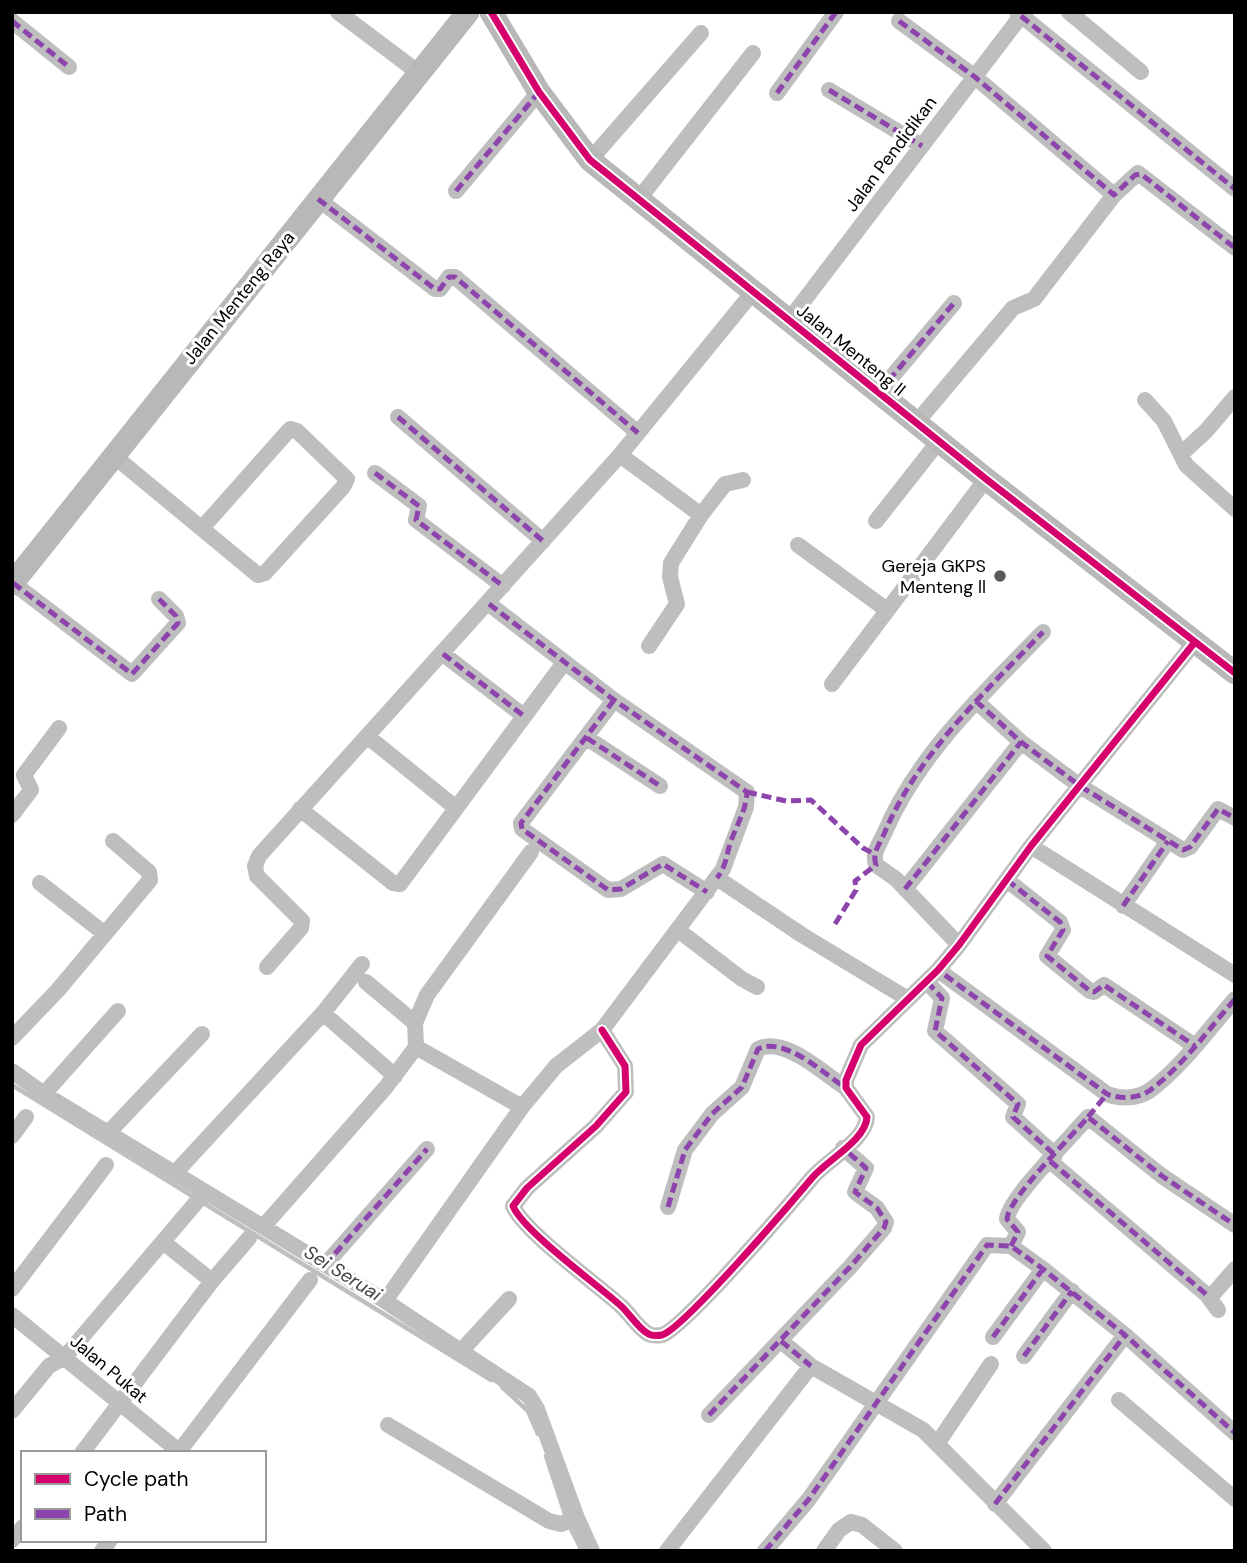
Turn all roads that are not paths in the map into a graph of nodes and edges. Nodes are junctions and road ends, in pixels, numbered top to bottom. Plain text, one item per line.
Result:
1 (338, 12) edge
2 (468, 12) edge
3 (491, 12) edge
4 (836, 12) edge
5 (1069, 12) edge
6 (1021, 13) edge
7 (12, 20) edge
8 (899, 21) dead end
9 (701, 33) dead end
10 (753, 53) dead end
11 (69, 67) dead end
12 (1141, 72) dead end
13 (419, 73) junction
14 (975, 77) junction
15 (830, 90) dead end
16 (539, 92) junction
17 (777, 93) dead end
18 (922, 146) junction
19 (590, 160) junction
20 (1235, 189) edge
21 (456, 191) dead end
22 (1114, 195) junction
23 (318, 199) junction
24 (638, 200) junction
25 (1235, 248) edge
26 (753, 292) junction
27 (954, 303) dead end
28 (789, 320) junction
29 (879, 392) junction
30 (1235, 397) edge
31 (1144, 400) dead end
32 (398, 417) dead end
33 (916, 423) junction
34 (638, 433) junction
35 (939, 440) junction
36 (1181, 454) junction
37 (620, 455) junction
38 (114, 456) junction
39 (375, 473) dead end
40 (986, 479) junction
41 (743, 480) dead end
42 (1235, 509) edge
43 (701, 515) junction
44 (876, 522) dead end
45 (203, 527) junction
46 (543, 541) junction
47 (798, 545) dead end
48 (13, 584) edge
49 (503, 586) junction
50 (159, 599) dead end
51 (489, 604) junction
52 (887, 610) junction
53 (1043, 632) dead end
54 (1195, 642) junction
55 (649, 646) dead end
56 (443, 654) junction
57 (564, 664) junction
58 (1235, 673) edge
59 (832, 684) dead end
60 (614, 700) junction
61 (976, 702) junction
62 (524, 716) junction
63 (59, 727) dead end
64 (367, 736) junction
65 (587, 738) junction
66 (1021, 742) junction
67 (660, 786) dead end
68 (1080, 786) junction
69 (456, 808) junction
70 (300, 809) junction
71 (12, 815) edge
72 (1235, 818) edge
73 (113, 841) dead end
74 (1168, 841) junction
75 (1031, 846) junction
76 (531, 852) dead end
77 (717, 878) junction
78 (1007, 880) junction
79 (40, 883) dead end
80 (905, 889) junction
81 (707, 892) junction
82 (1123, 906) junction
83 (678, 930) junction
84 (105, 934) junction
85 (959, 945) junction
86 (362, 964) dead end
87 (267, 967) dead end
88 (1235, 975) edge
89 (932, 976) junction
90 (366, 982) dead end
91 (757, 987) dead end
92 (908, 999) junction
93 (1235, 999) edge
94 (118, 1012) dead end
95 (323, 1013) junction
96 (415, 1023) junction
97 (602, 1030) junction
98 (202, 1034) dead end
99 (12, 1038) edge
100 (1195, 1046) junction
101 (416, 1047) junction
102 (12, 1071) edge
103 (396, 1076) junction
104 (846, 1088) junction
105 (44, 1094) junction
106 (1107, 1094) junction
107 (522, 1107) junction
108 (26, 1117) dead end
109 (1088, 1117) junction
110 (110, 1132) junction
111 (12, 1136) edge
112 (843, 1148) junction
113 (428, 1149) dead end
114 (1053, 1158) junction
115 (106, 1166) dead end
116 (175, 1173) junction
117 (199, 1198) junction
118 (668, 1208) dead end
119 (1235, 1225) edge
120 (263, 1227) junction
121 (249, 1238) dead end
122 (163, 1242) junction
123 (1012, 1246) junction
124 (325, 1265) junction
125 (1043, 1269) junction
126 (1235, 1269) edge
127 (310, 1280) dead end
128 (212, 1281) junction
129 (12, 1289) edge
130 (1072, 1292) junction
131 (1207, 1295) junction
132 (509, 1299) dead end
133 (385, 1301) junction
134 (1218, 1310) dead end
135 (12, 1315) edge
136 (1125, 1335) junction
137 (993, 1337) dead end
138 (781, 1341) junction
139 (462, 1350) junction
140 (1024, 1356) dead end
141 (65, 1357) junction
142 (991, 1364) dead end
143 (811, 1366) junction
144 (1119, 1401) dead end
145 (876, 1403) junction
146 (120, 1404) junction
147 (12, 1411) edge
148 (709, 1415) dead end
149 (388, 1425) dead end
150 (1235, 1433) edge
151 (937, 1444) junction
152 (84, 1451) edge
153 (178, 1451) edge
154 (180, 1451) edge
155 (1235, 1499) edge
156 (995, 1504) junction
157 (570, 1521) junction
158 (592, 1551) edge
159 (667, 1551) edge
160 (765, 1551) edge
161 (824, 1551) edge
162 (895, 1551) edge
163 (1044, 1551) edge

1 - 13 street
2 - 13 street, Jalan Menteng Raya
3 - 16 street, Jalan Menteng II
4 - 17 street
5 - 12 street
6 - 14 street, Jalan Pendidikan
6 - 20 street
7 - 11 street
8 - 14 street
9 - 19 street
10 - 24 street
13 - 23 street, Jalan Menteng Raya
14 - 18 street, Jalan Pendidikan
14 - 22 street
15 - 18 street
16 - 19 street, Jalan Menteng II
16 - 21 street
18 - 28 street, Jalan Pendidikan
19 - 24 street, Jalan Menteng II
22 - 25 street
22 - 33 street
23 - 34 street
23 - 38 street, Jalan Menteng Raya
24 - 26 street, Jalan Menteng II
26 - 28 street, Jalan Menteng II
26 - 34 street
27 - 29 street
28 - 29 street, Jalan Menteng II
29 - 33 street, Jalan Menteng II
30 - 36 street
31 - 36 street
32 - 46 street
33 - 35 street, Jalan Menteng II
34 - 37 street
35 - 40 street, Jalan Menteng II
35 - 44 street
36 - 42 street
37 - 43 street
37 - 46 street
38 - 45 street
38 - 48 street, Jalan Menteng Raya
39 - 49 street
40 - 52 street
40 - 54 street, Jalan Menteng II
41 - 43 street
43 - 55 street
45 - 45 street
46 - 49 street
47 - 52 street
48 - 50 street
49 - 51 street
51 - 56 street
51 - 57 street
52 - 59 street
53 - 61 street
54 - 58 street, Jalan Menteng II
54 - 68 street
56 - 62 street
56 - 64 street
57 - 60 street
57 - 62 street
60 - 65 street
60 - 77 street
61 - 66 street
61 - 80 street
62 - 69 street
63 - 71 street
64 - 69 street
64 - 70 street
65 - 67 street
65 - 81 street
66 - 68 street
66 - 80 street
68 - 74 street
68 - 75 street
69 - 70 street
70 - 87 street
72 - 74 street
73 - 84 street
74 - 82 street
75 - 78 street
75 - 82 street
76 - 96 street
77 - 81 street
77 - 92 street
78 - 85 street
78 - 100 street
79 - 84 street
80 - 85 street
81 - 83 street
82 - 88 street
83 - 91 street
83 - 97 street
84 - 99 street
85 - 89 street
86 - 95 street
89 - 92 street
89 - 106 street
89 - 114 street
90 - 96 street
92 - 104 street
93 - 100 street
94 - 105 street
95 - 103 street
95 - 116 street
96 - 101 street
97 - 107 street
97 - 112 street
98 - 110 street
100 - 106 street
101 - 103 street
101 - 107 street
102 - 105 street
103 - 120 street
104 - 112 street
104 - 118 street
105 - 110 street
106 - 109 street
107 - 133 street
108 - 111 street
109 - 114 street
109 - 119 street
110 - 116 street
112 - 138 street
113 - 124 street
114 - 123 street
114 - 131 street
115 - 129 street
116 - 117 street
117 - 120 street
117 - 122 street
120 - 124 street
121 - 128 street
122 - 128 street
122 - 141 street
123 - 125 street
123 - 145 street
124 - 133 street
125 - 130 street
125 - 137 street
126 - 131 street
127 - 154 street
128 - 146 street
130 - 136 street
130 - 140 street
131 - 134 street
132 - 139 street
133 - 139 street
135 - 141 street, Jalan Pukat
136 - 150 street
136 - 156 street
138 - 143 street
138 - 148 street
139 - 157 street
141 - 146 street, Jalan Pukat
141 - 147 street
142 - 151 street
143 - 145 street
143 - 159 street
144 - 155 street
145 - 151 street
145 - 160 street
146 - 152 street
146 - 153 street, Jalan Pukat
149 - 157 street
151 - 156 street
156 - 163 street
157 - 158 street
161 - 162 street

